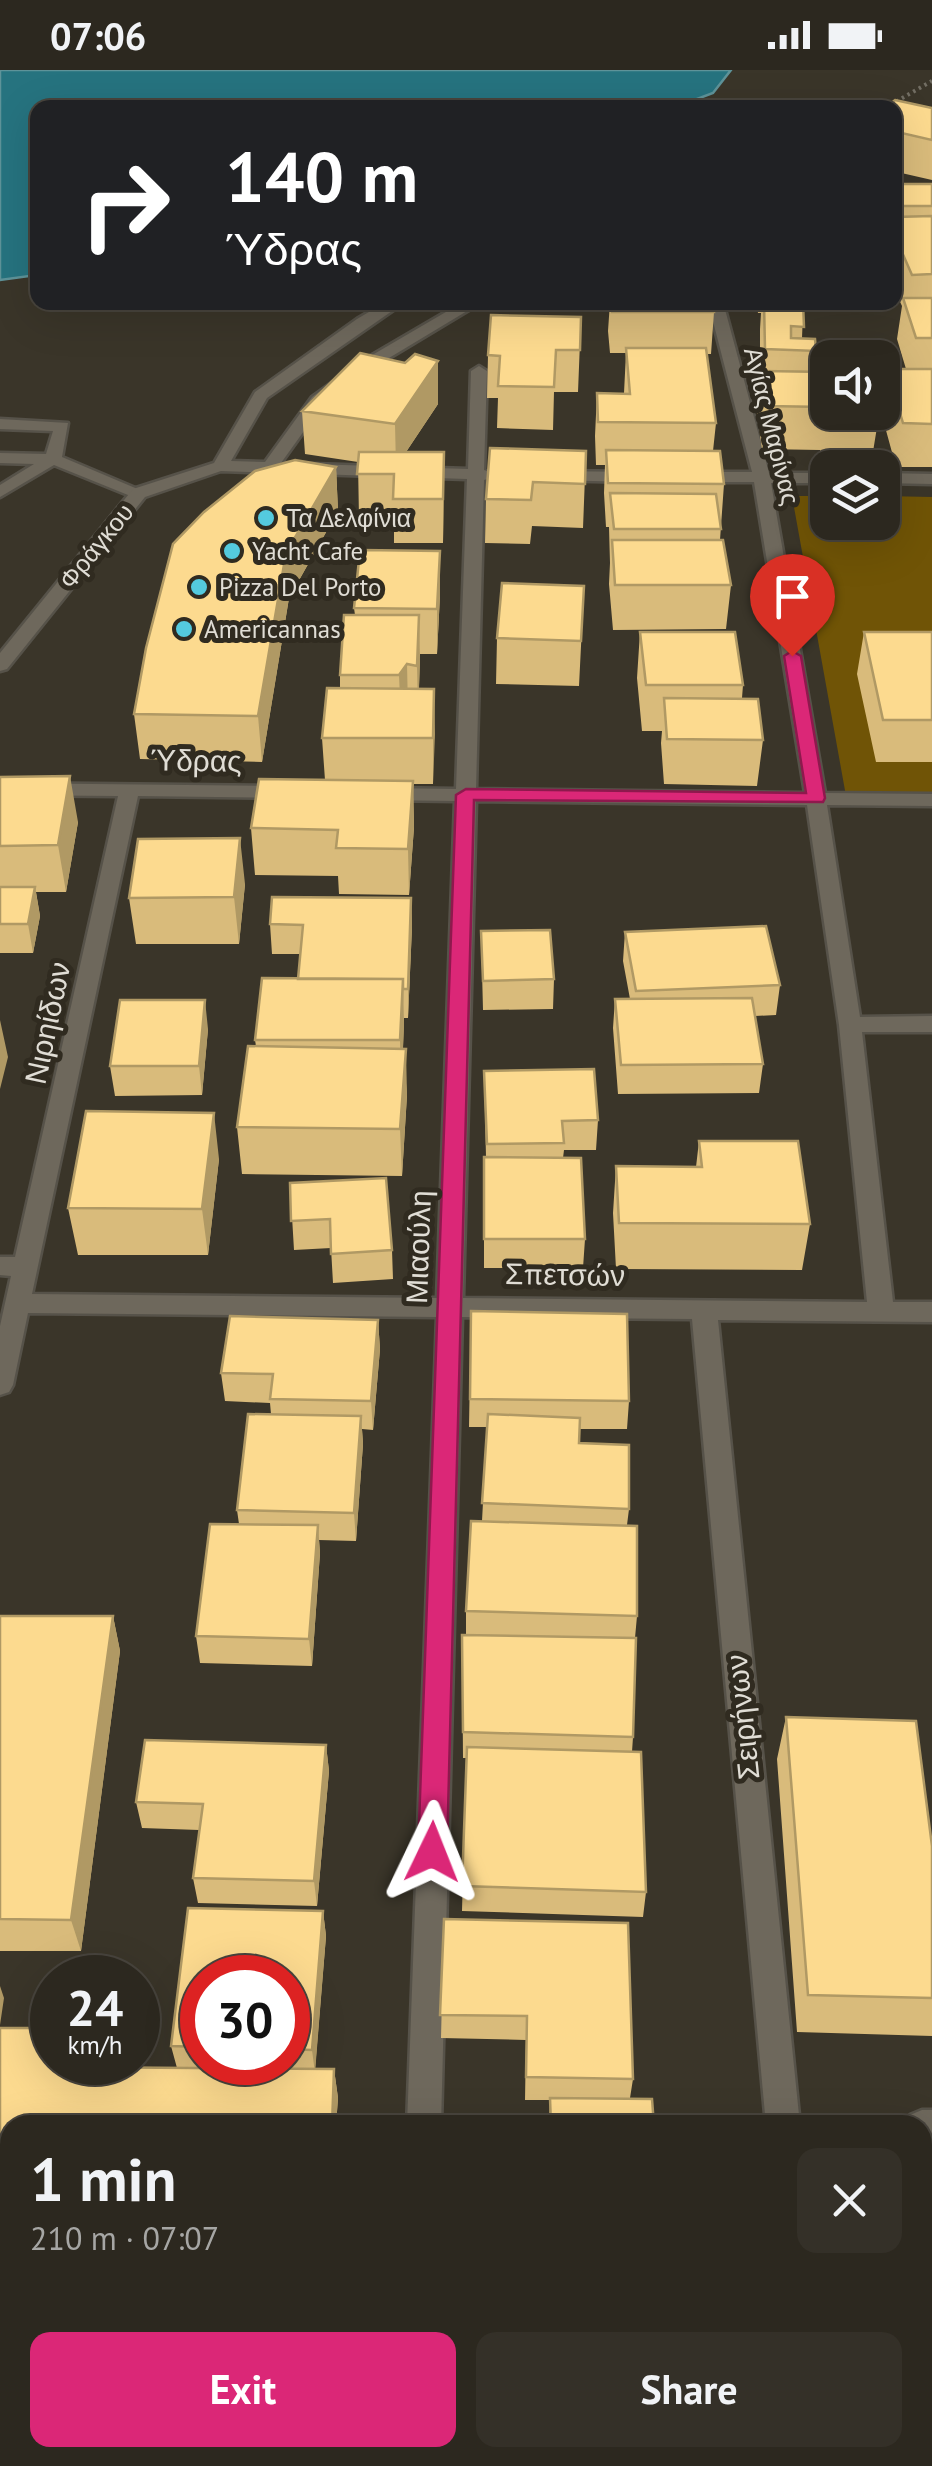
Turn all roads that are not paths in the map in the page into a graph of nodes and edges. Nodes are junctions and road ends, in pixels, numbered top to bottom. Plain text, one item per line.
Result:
1 (384, 310) edge
2 (461, 310) edge
3 (717, 310) edge
4 (479, 370) dead end
5 (0, 424) edge
6 (0, 458) edge
7 (53, 459) junction
8 (220, 466) junction
9 (269, 468) junction
10 (476, 475) junction
11 (514, 476) edge
12 (533, 476) edge
13 (648, 477) edge
14 (667, 477) edge
15 (762, 478) junction
16 (810, 478) edge
17 (900, 478) edge
18 (932, 478) edge
19 (0, 492) edge
20 (139, 493) junction
21 (0, 665) edge
22 (0, 789) edge
23 (129, 790) junction
24 (307, 793) edge
25 (366, 794) edge
26 (466, 795) junction
27 (816, 798) junction
28 (932, 800) edge
29 (932, 1024) edge
30 (850, 1025) junction
31 (13, 1266) edge
32 (18, 1303) junction
33 (450, 1307) junction
34 (704, 1309) junction
35 (880, 1312) junction
36 (932, 1312) edge
37 (0, 1386) edge
38 (424, 2115) edge
39 (782, 2115) edge

1 - 8 street
2 - 9 street
3 - 15 street, Αγίας Μαρίνας
4 - 10 street, Μιαούλη
5 - 7 street
6 - 7 street
7 - 19 street
7 - 20 street
8 - 9 street, Φράγκου
8 - 20 street, Φράγκου
9 - 10 street, Φράγκου
10 - 11 street, Φράγκου
10 - 26 street, Μιαούλη
12 - 13 street
14 - 15 street
15 - 16 street
15 - 27 street, Αγίας Μαρίνας
17 - 18 street
20 - 21 street, Φράγκου
22 - 23 street, Ύδρας
23 - 24 street, Ύδρας
23 - 31 street, Νιρηίδων
25 - 26 street
26 - 27 street
26 - 33 street, Μιαούλη
27 - 28 street
27 - 30 street, Αγίας Μαρίνας
29 - 30 street
30 - 35 street, Αγίας Μαρίνας
31 - 32 street, Νιρηίδων
32 - 33 street, Σπετσών
32 - 37 street, Νιρηίδων
33 - 34 street, Σπετσών
33 - 38 street, Μιαούλη
34 - 35 street, Σπετσών
34 - 39 street, Σειρήνων
35 - 36 street, Σπετσών

